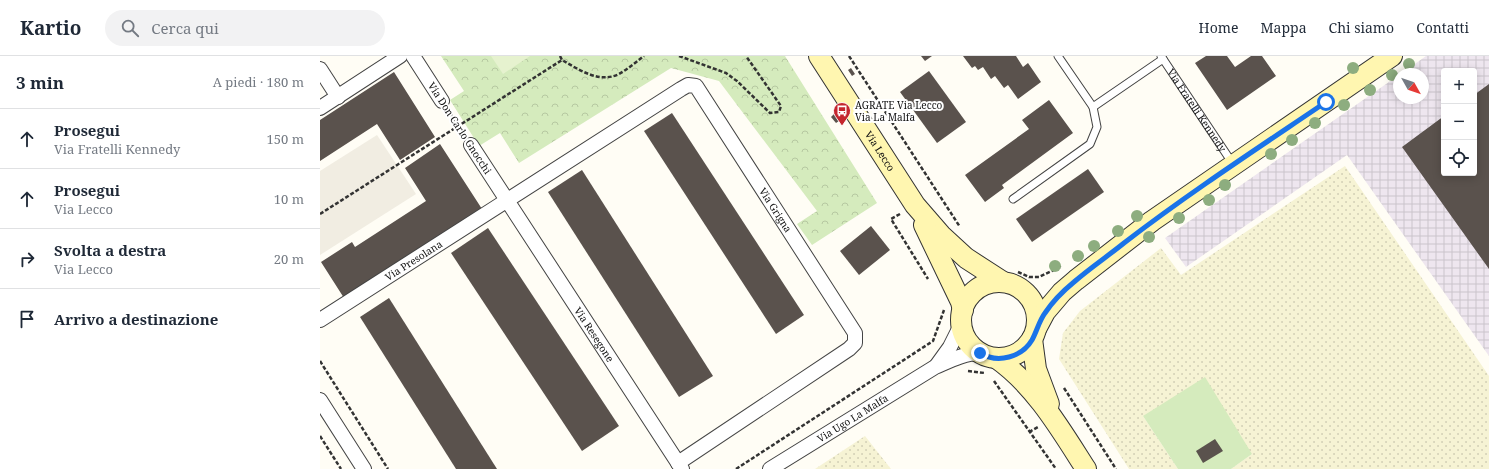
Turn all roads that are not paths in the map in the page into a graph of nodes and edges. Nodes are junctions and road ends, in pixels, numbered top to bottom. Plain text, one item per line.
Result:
1 (400, 56) edge
2 (413, 56) edge
3 (819, 56) edge
4 (1058, 56) edge
5 (1392, 56) edge
6 (1162, 58) edge
7 (320, 69) edge
8 (338, 97) junction
9 (442, 101) road end
10 (1093, 107) junction
11 (320, 108) edge
12 (471, 145) road end
13 (1234, 165) junction
14 (1013, 199) dead end
15 (507, 200) junction
16 (915, 204) junction
17 (1012, 280) junction
18 (1076, 280) junction
19 (957, 313) junction
20 (321, 317) edge
21 (1034, 333) junction
22 (989, 362) junction
23 (935, 367) junction
24 (320, 400) edge
25 (1053, 417) junction
26 (680, 466) edge
27 (364, 469) edge
28 (770, 469) edge
29 (1086, 469) edge

1 - 8 street
2 - 9 street, Via Don Carlo Gnocchi
3 - 16 street, Via Lecco
4 - 10 lane
5 - 13 street
6 - 10 lane
6 - 13 lane, Via Fratelli Kennedy
7 - 8 street
8 - 11 street
10 - 14 lane
12 - 15 street, Via Don Carlo Gnocchi
13 - 18 street
15 - 20 street, Via Presolana
15 - 26 street, Via Resegone
15 - 26 street, Via Grigna
16 - 17 street, Via Lecco
16 - 19 street, Via Lecco
17 - 18 street
17 - 19 street
17 - 21 street, Via Lecco
18 - 21 street
19 - 22 street, Via Lecco
19 - 23 street, Via Ugo La Malfa
21 - 22 street
21 - 25 street, Via Lecco
22 - 23 street, Via Ugo La Malfa
22 - 25 street, Via Lecco
23 - 28 street, Via Ugo La Malfa
24 - 27 street
25 - 29 street, Via Lecco

